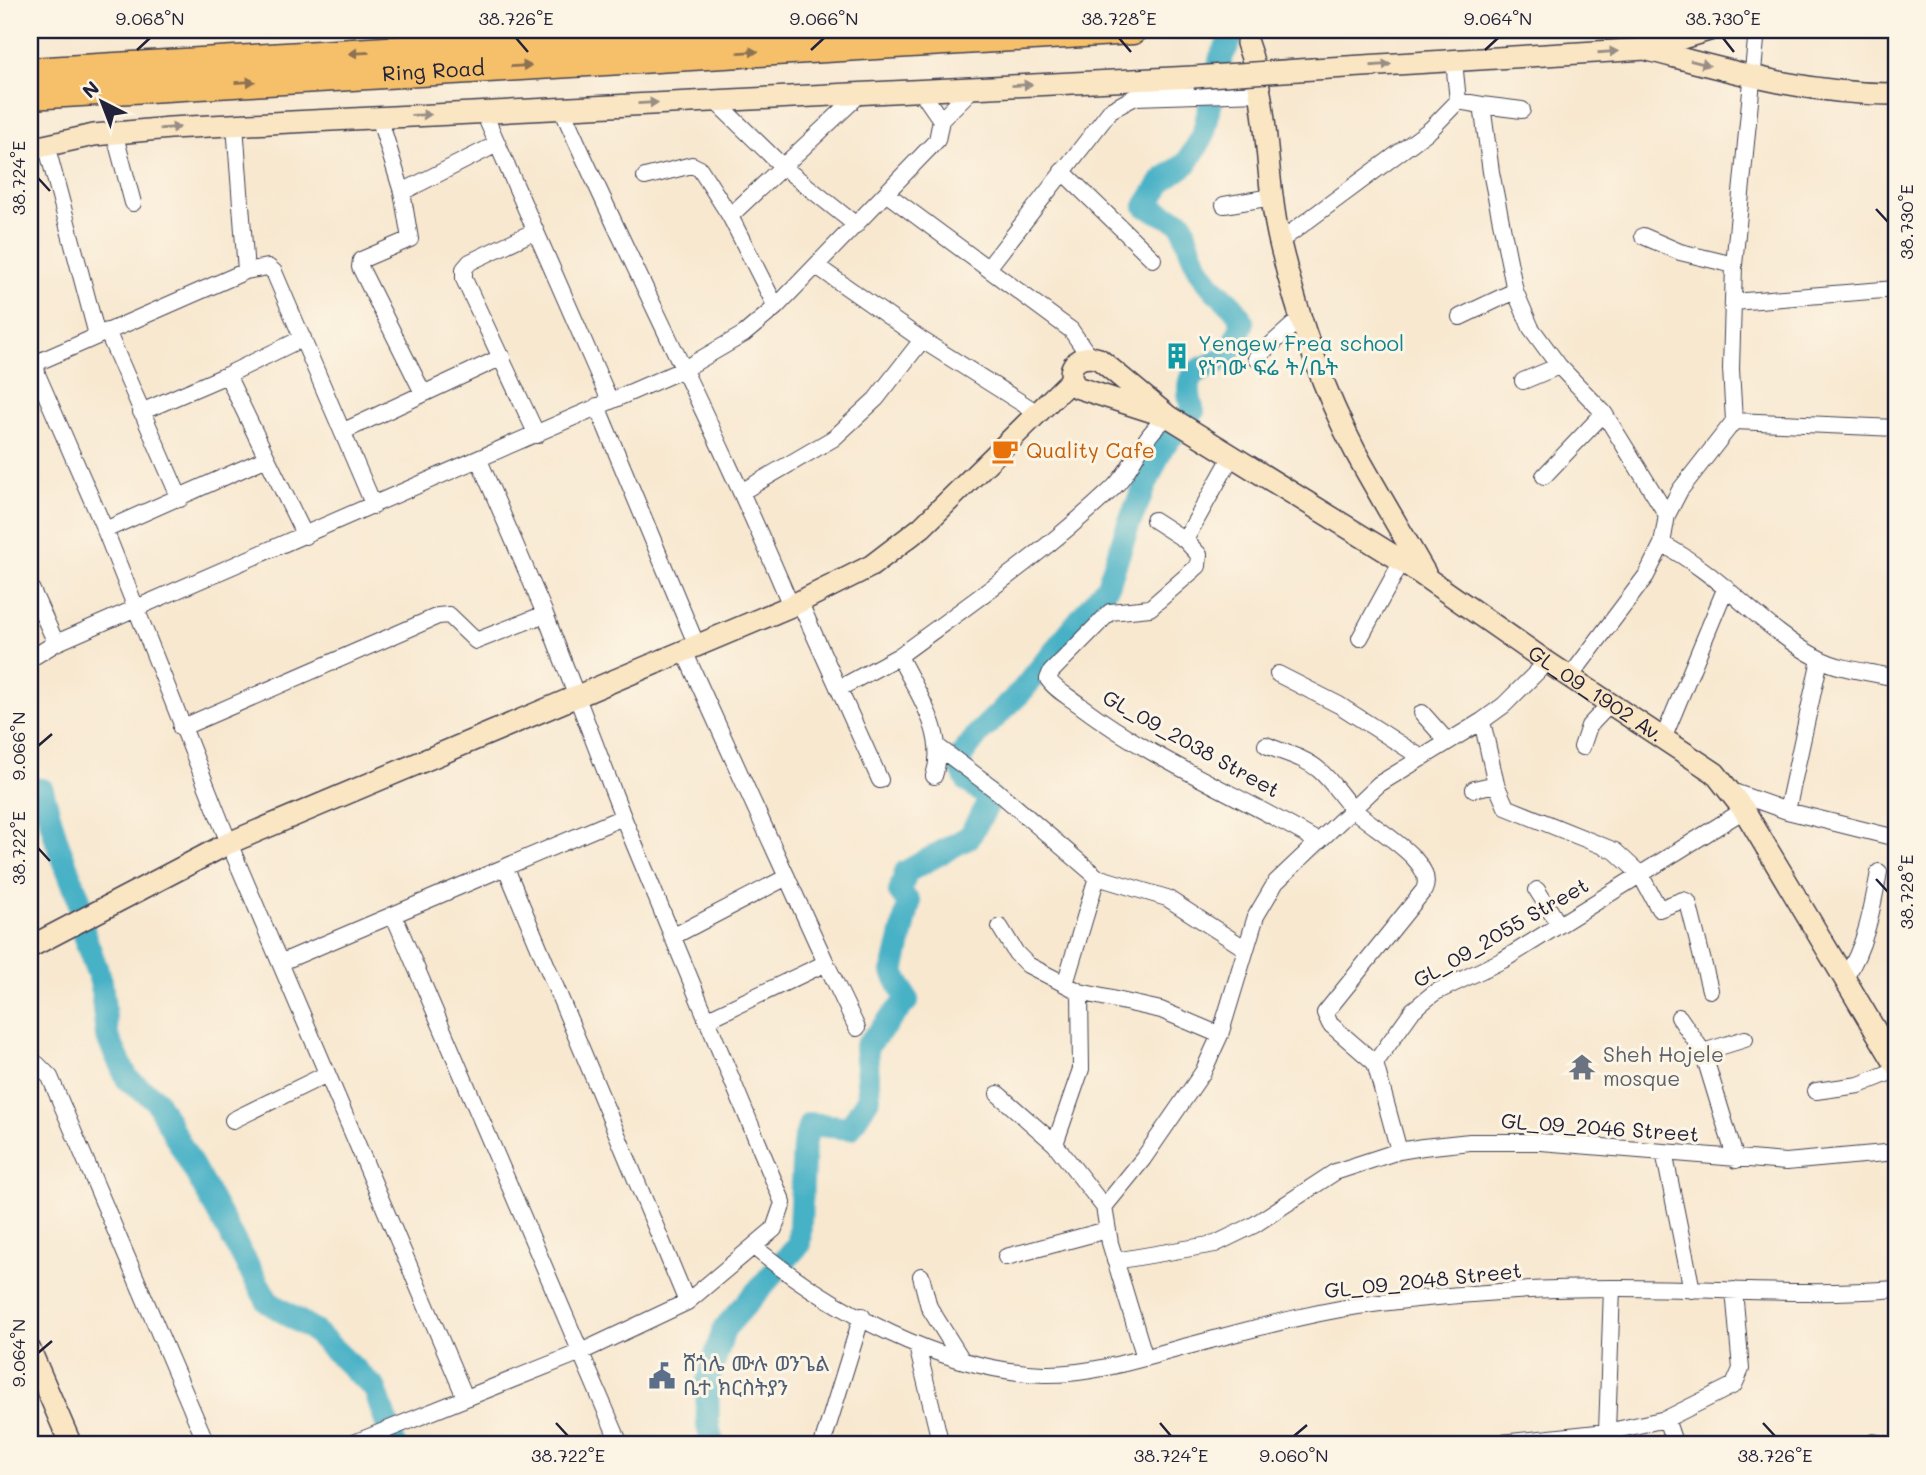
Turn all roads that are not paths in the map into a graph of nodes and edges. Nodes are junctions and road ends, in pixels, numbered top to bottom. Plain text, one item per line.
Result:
1 (745, 30) edge
2 (1133, 30) edge
3 (1709, 30) edge
4 (1757, 30) edge
5 (1247, 43) dead end
6 (1646, 49) junction
7 (1454, 61) junction
8 (30, 72) edge
9 (1753, 77) junction
10 (974, 87) junction
11 (921, 91) junction
12 (1261, 93) junction
13 (1896, 94) edge
14 (30, 95) edge
15 (858, 96) junction
16 (713, 99) junction
17 (1458, 101) junction
18 (1482, 105) junction
19 (561, 107) junction
20 (1522, 110) dead end
21 (483, 111) junction
22 (379, 117) junction
23 (941, 120) junction
24 (235, 125) junction
25 (114, 132) junction
26 (497, 144) junction
27 (38, 147) edge
28 (783, 167) junction
29 (1062, 171) junction
30 (645, 177) dead end
31 (402, 192) junction
32 (887, 194) junction
33 (1272, 197) junction
34 (133, 203) dead end
35 (1224, 205) dead end
36 (730, 216) junction
37 (856, 225) junction
38 (535, 231) junction
39 (1643, 236) dead end
40 (1280, 241) junction
41 (1153, 260) dead end
42 (1734, 265) junction
43 (818, 267) junction
44 (988, 268) junction
45 (246, 271) junction
46 (1896, 289) edge
47 (1515, 291) junction
48 (1733, 302) junction
49 (776, 307) junction
50 (1460, 317) dead end
51 (1301, 318) junction
52 (102, 333) junction
53 (303, 338) junction
54 (922, 340) junction
55 (502, 358) junction
56 (1256, 358) dead end
57 (1096, 360) junction
58 (1559, 366) junction
59 (684, 369) junction
60 (227, 375) junction
61 (1071, 380) junction
62 (1522, 381) dead end
63 (1090, 392) junction
64 (423, 393) junction
65 (603, 404) junction
66 (141, 412) junction
67 (1036, 412) junction
68 (1604, 413) junction
69 (1734, 421) junction
70 (1179, 423) junction
71 (1896, 428) edge
72 (344, 431) junction
73 (537, 435) junction
74 (1233, 454) junction
75 (267, 458) junction
76 (479, 460) junction
77 (1544, 477) dead end
78 (743, 491) junction
79 (180, 499) junction
80 (374, 506) junction
81 (1667, 515) junction
82 (1154, 520) dead end
83 (105, 530) junction
84 (304, 536) junction
85 (1185, 540) junction
86 (1662, 544) junction
87 (1402, 561) junction
88 (1428, 578) junction
89 (30, 586) edge
90 (1726, 587) junction
91 (795, 603) junction
92 (136, 609) junction
93 (545, 614) junction
94 (1360, 638) dead end
95 (57, 643) junction
96 (691, 649) junction
97 (900, 656) junction
98 (30, 659) edge
99 (1820, 659) junction
100 (1547, 662) junction
101 (1278, 674) dead end
102 (1570, 677) junction
103 (1896, 678) edge
104 (840, 688) junction
105 (577, 696) junction
106 (1610, 704) junction
107 (1422, 713) dead end
108 (1482, 721) junction
109 (181, 728) junction
110 (1663, 739) junction
111 (1447, 741) junction
112 (1266, 745) dead end
113 (1582, 747) dead end
114 (944, 751) junction
115 (1422, 758) junction
116 (934, 776) dead end
117 (880, 780) dead end
118 (1496, 784) junction
119 (1474, 789) dead end
120 (1731, 791) junction
121 (1351, 808) junction
122 (1744, 810) junction
123 (1787, 811) junction
124 (622, 817) junction
125 (1896, 838) edge
126 (1317, 841) junction
127 (229, 844) junction
128 (506, 868) junction
129 (1879, 872) dead end
130 (1640, 874) junction
131 (787, 877) junction
132 (1097, 877) junction
133 (1537, 890) dead end
134 (394, 916) junction
135 (1559, 925) junction
136 (1000, 927) dead end
137 (672, 937) junction
138 (30, 947) edge
139 (1246, 949) junction
140 (282, 962) junction
141 (826, 963) junction
142 (1845, 978) junction
143 (1073, 988) junction
144 (1710, 990) dead end
145 (1679, 1017) dead end
146 (706, 1020) junction
147 (857, 1028) dead end
148 (1220, 1035) junction
149 (1745, 1039) dead end
150 (1703, 1052) junction
151 (1375, 1063) junction
152 (30, 1066) edge
153 (1896, 1067) edge
154 (327, 1074) junction
155 (1816, 1091) dead end
156 (998, 1094) dead end
157 (233, 1120) dead end
158 (1055, 1144) junction
159 (1399, 1151) junction
160 (1664, 1152) junction
161 (1896, 1152) edge
162 (1736, 1160) junction
163 (1104, 1207) junction
164 (1107, 1230) junction
165 (755, 1248) junction
166 (1006, 1256) dead end
167 (1115, 1261) junction
168 (921, 1276) dead end
169 (1612, 1288) junction
170 (1896, 1289) edge
171 (1692, 1290) junction
172 (1734, 1290) junction
173 (687, 1302) junction
174 (862, 1317) junction
175 (917, 1346) junction
176 (30, 1350) edge
177 (581, 1352) junction
178 (1145, 1358) junction
179 (962, 1360) junction
180 (465, 1397) junction
181 (1666, 1419) junction
182 (1607, 1432) junction
183 (618, 1441) edge
184 (71, 1445) edge
185 (207, 1445) edge
186 (349, 1445) edge
187 (597, 1445) edge
188 (822, 1445) edge
189 (941, 1445) edge
190 (1482, 1445) edge
191 (1675, 1445) edge

1 -> 8 highway, Ring Road
14 -> 2 highway, Ring Road
3 - 6 main road
4 - 9 street
5 - 12 main road
7 -> 6 main road
6 -> 9 main road
10 -> 7 main road, bridge
7 - 17 street
9 - 13 main road
9 - 42 street
10 - 11 main road
10 - 23 street
11 - 15 main road
11 - 23 street
12 - 29 street
12 - 33 main road
15 - 16 main road
15 - 28 street
19 -> 16 main road
16 - 28 street
17 - 18 street
17 - 40 street
18 - 20 street
18 - 47 street
19 - 21 main road
19 - 59 street
22 -> 21 main road
21 - 26 street
22 - 24 main road
22 - 31 street
23 - 32 street
25 -> 24 main road
24 - 45 street
25 - 27 main road
25 - 34 street
26 - 31 street
26 - 38 street
27 - 52 street
28 - 36 street
28 - 37 street
29 - 41 street
29 - 44 street
30 - 36 street
31 - 64 street
32 - 37 street
32 - 44 street
33 - 35 street
33 - 40 main road
36 - 49 street
37 - 43 street
38 - 55 street
38 - 65 street
39 - 42 street
40 - 51 main road
42 - 48 street
43 - 49 street
43 - 54 street
44 - 57 street
45 - 52 street
45 - 53 street
46 - 48 street
47 - 50 street
47 - 58 street
48 - 69 street
49 - 59 street
51 - 56 street
51 - 88 main road
52 - 66 street
52 - 83 street
53 - 60 street
53 - 72 street
54 - 67 street
54 - 78 street
55 - 64 street
55 - 73 street
57 - 61 main road
57 - 63 main road
57 - 70 main road
58 - 62 street
58 - 68 street
59 - 65 street
59 - 78 street
60 - 66 street
60 - 75 street
61 - 63 main road
61 - 67 main road
63 - 70 main road
64 - 72 street
65 - 73 street
65 - 96 street
66 - 79 street
67 - 91 main road
68 - 77 street
68 - 81 street
69 - 71 street
69 - 81 street
70 - 74 main road, GL_09_1902 Av.
70 - 97 street
72 - 80 street
73 - 76 street
74 - 85 street
74 - 87 main road, GL_09_1902 Av.
75 - 79 street
75 - 84 street
76 - 80 street
76 - 93 street
78 - 91 street
79 - 83 street
80 - 84 street
81 - 86 street
82 - 85 street
83 - 92 street
84 - 92 street
85 - 126 street, GL_09_2038 Street
86 - 90 street
86 - 102 street
87 - 88 main road, GL_09_1902 Av.
87 - 94 street
88 - 100 main road, GL_09_1902 Av.
89 - 95 street
90 - 99 street
90 - 110 street
91 - 96 main road
91 - 104 street
92 - 95 street
92 - 109 street
93 - 105 street
93 - 109 street
95 - 98 street
96 - 105 main road
96 - 131 street
97 - 104 street
97 - 114 street
99 - 103 street
99 - 123 street
100 - 102 main road, GL_09_1902 Av.
100 - 108 street
101 - 115 street
102 - 106 main road, GL_09_1902 Av.
104 - 117 street
105 - 124 street
105 - 127 main road
106 - 110 main road, GL_09_1902 Av.
106 - 113 street
107 - 111 street
108 - 111 street
108 - 118 street
109 - 127 street
110 - 120 main road, GL_09_1902 Av.
111 - 115 street
112 - 121 street
114 - 116 street
114 - 132 street
115 - 121 street
118 - 119 street
118 - 130 street
120 - 122 main road, GL_09_1902 Av.
120 - 123 street
121 - 126 street
121 - 151 street
122 - 130 street, GL_09_2055 Street
122 - 142 main road, GL_09_1902 Av.
123 - 125 street
124 - 128 street
124 - 137 street
126 - 139 street
127 - 138 main road
127 - 140 street
128 - 134 street
128 - 173 street
129 - 142 street
130 - 135 street, GL_09_2055 Street
130 - 144 street
131 - 137 street
131 - 141 street
132 - 139 street
132 - 143 street
133 - 135 street
134 - 140 street
134 - 177 street
135 - 151 street, GL_09_2055 Street
136 - 143 street
137 - 146 street
139 - 148 street
140 - 154 street
141 - 146 street
141 - 147 street
142 - 153 main road, GL_09_1902 Av.
143 - 148 street
143 - 158 street
145 - 150 street
146 - 165 street
148 - 163 street
149 - 150 street
150 - 162 street
151 - 159 street
152 - 185 street
153 - 155 street
154 - 157 street
154 - 180 street
156 - 158 street
158 - 163 street
159 - 160 street, GL_09_2046 Street
159 - 167 street, GL_09_2046 Street
160 - 162 street, GL_09_2046 Street
160 - 171 street
161 - 162 street, GL_09_2046 Street
163 - 164 street
164 - 166 street
164 - 167 street
165 - 173 street
165 - 174 street, GL_09_2048 Street
167 - 178 street
168 - 179 street
169 - 171 street, GL_09_2048 Street
169 - 178 street, GL_09_2048 Street
169 - 182 street
170 - 172 street, GL_09_2048 Street
171 - 172 street, GL_09_2048 Street
172 - 181 street
173 - 177 street
174 - 175 street, GL_09_2048 Street
174 - 188 street
175 - 179 street, GL_09_2048 Street
175 - 189 street
176 - 184 main road
177 - 180 street
177 - 183 street
178 - 179 street, GL_09_2048 Street
180 - 186 street
181 - 182 street
181 - 191 street
182 - 190 street
183 - 187 street

